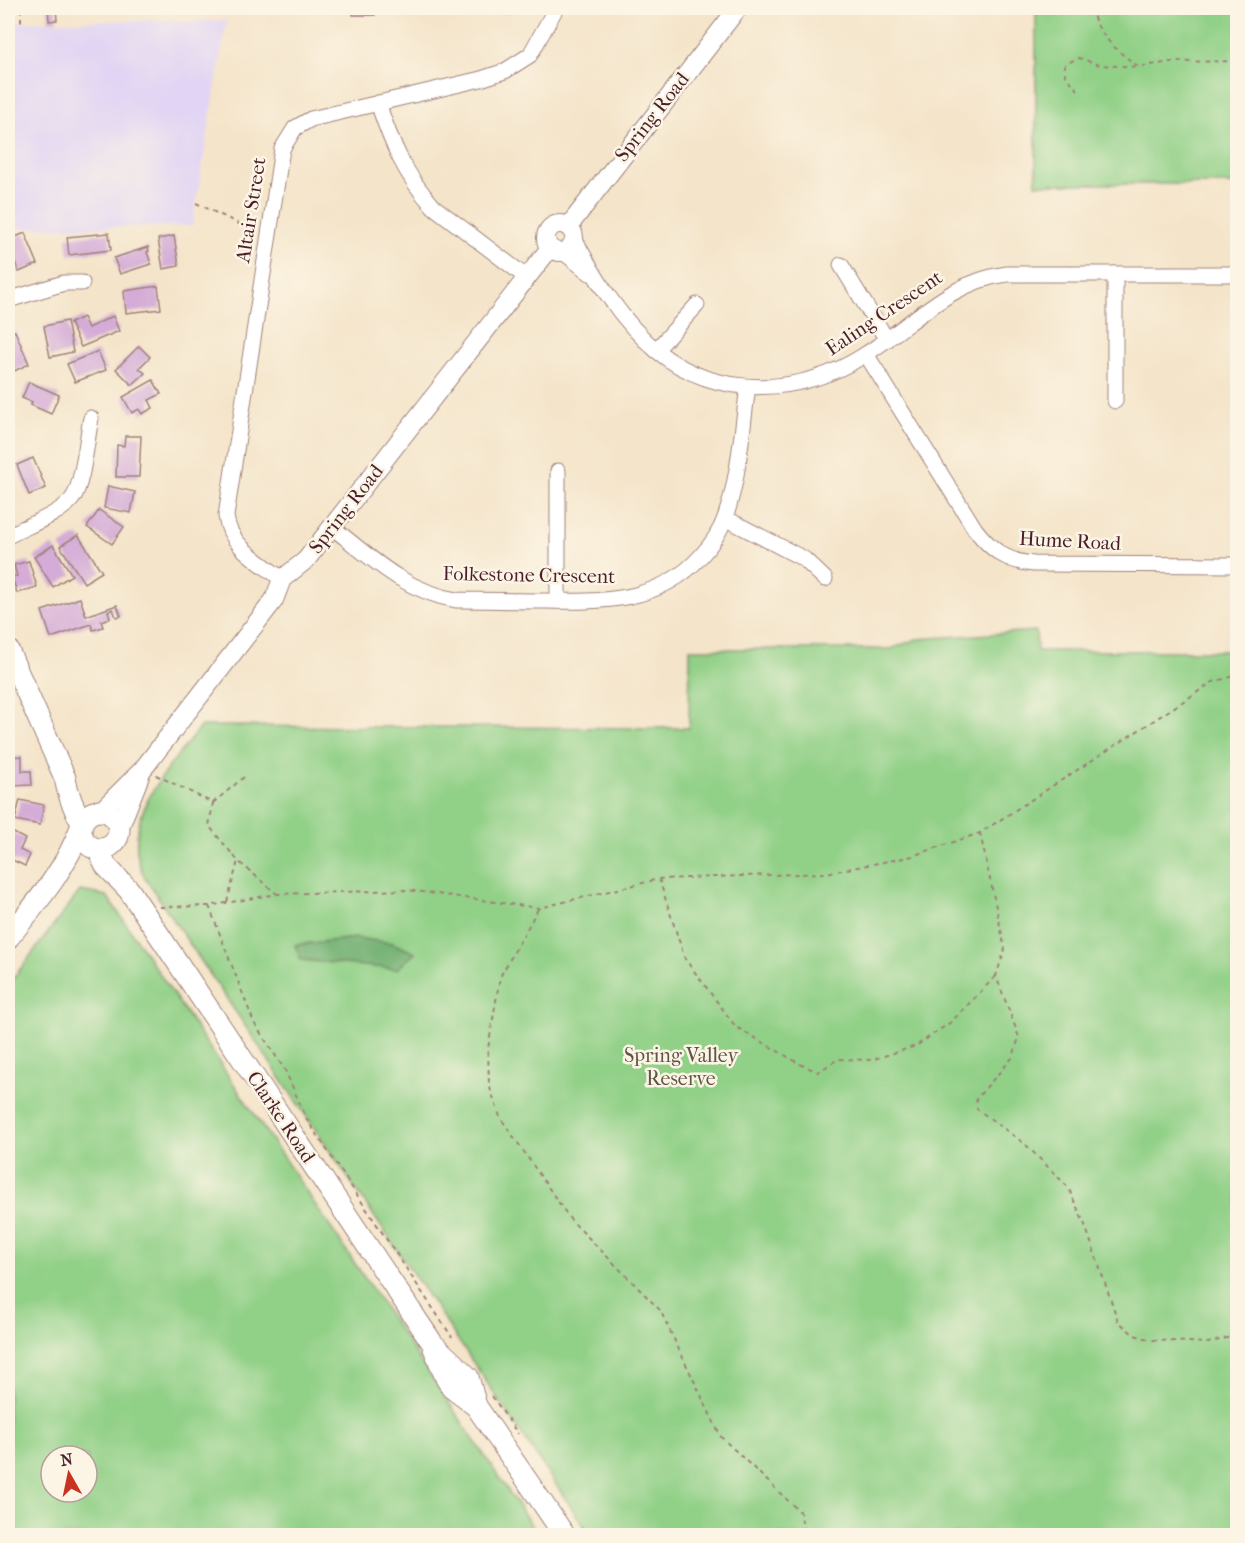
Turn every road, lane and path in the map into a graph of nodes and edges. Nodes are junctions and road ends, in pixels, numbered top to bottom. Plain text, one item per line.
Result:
1 (21, 8) edge
2 (556, 8) edge
3 (738, 8) edge
4 (1091, 8) edge
5 (21, 22) dead end
6 (1238, 61) edge
7 (1138, 68) junction
8 (1077, 90) dead end
9 (378, 103) junction
10 (196, 203) dead end
11 (268, 237) junction
12 (564, 241) junction
13 (841, 265) dead end
14 (1115, 274) junction
15 (1238, 274) edge
16 (526, 277) junction
17 (82, 283) dead end
18 (8, 300) edge
19 (697, 305) dead end
20 (887, 340) junction
21 (656, 350) junction
22 (866, 354) junction
23 (748, 387) junction
24 (1115, 401) dead end
25 (91, 418) dead end
26 (558, 471) dead end
27 (725, 518) junction
28 (332, 527) junction
29 (8, 536) edge
30 (1238, 565) edge
31 (282, 579) junction
32 (825, 579) dead end
33 (558, 601) junction
34 (8, 650) edge
35 (12, 671) edge
36 (1238, 675) edge
37 (143, 769) junction
38 (244, 777) dead end
39 (213, 803) junction
40 (91, 818) junction
41 (119, 832) junction
42 (980, 833) junction
43 (96, 849) junction
44 (238, 861) junction
45 (659, 879) junction
46 (50, 885) junction
47 (277, 894) junction
48 (134, 898) junction
49 (227, 902) junction
50 (209, 906) junction
51 (539, 908) junction
52 (8, 938) edge
53 (996, 976) junction
54 (1238, 1335) edge
55 (443, 1341) junction
56 (486, 1387) dead end
57 (520, 1437) dead end
58 (572, 1531) edge
59 (586, 1536) edge
60 (805, 1536) edge

1 - 5 path
2 - 9 street, Altair Street
3 - 12 street, Spring Road
4 - 7 path
6 - 7 path
7 - 8 path
9 - 11 street, Altair Street
9 - 16 street
10 - 11 path
11 - 31 street, Altair Street
12 - 16 street, Spring Road
12 - 21 street, Ealing Crescent
13 - 20 street
14 - 15 street, Ealing Crescent
14 - 20 street, Ealing Crescent
14 - 24 street
16 - 28 street, Spring Road
17 - 18 street
19 - 21 street
20 - 22 street, Ealing Crescent
21 - 23 street, Ealing Crescent
22 - 23 street, Ealing Crescent
22 - 30 street, Hume Road
23 - 27 street, Folkestone Crescent
25 - 29 street
26 - 33 street
27 - 32 street
27 - 33 street, Folkestone Crescent
28 - 31 street, Spring Road
28 - 33 street, Folkestone Crescent
31 - 37 street, Spring Road
34 - 35 main road
35 - 40 main road
36 - 42 path
37 - 39 path
37 - 40 street, Spring Road
37 - 41 street, Spring Road
38 - 39 path
39 - 44 path
40 - 41 main road
40 - 43 main road
40 - 46 main road, Spring Road
41 - 43 main road
41 - 48 main road, Clarke Road
42 - 45 path
42 - 53 path
43 - 46 main road, Spring Road
43 - 48 main road, Clarke Road
44 - 47 path
44 - 49 path
45 - 51 path
45 - 53 path
46 - 52 main road, Spring Road
47 - 49 path
47 - 51 path
48 - 50 path
48 - 55 main road, Clarke Road
49 - 50 path
50 - 55 path
51 - 60 path
53 - 54 path
55 - 58 main road, Clarke Road
56 - 57 path
58 - 59 path

